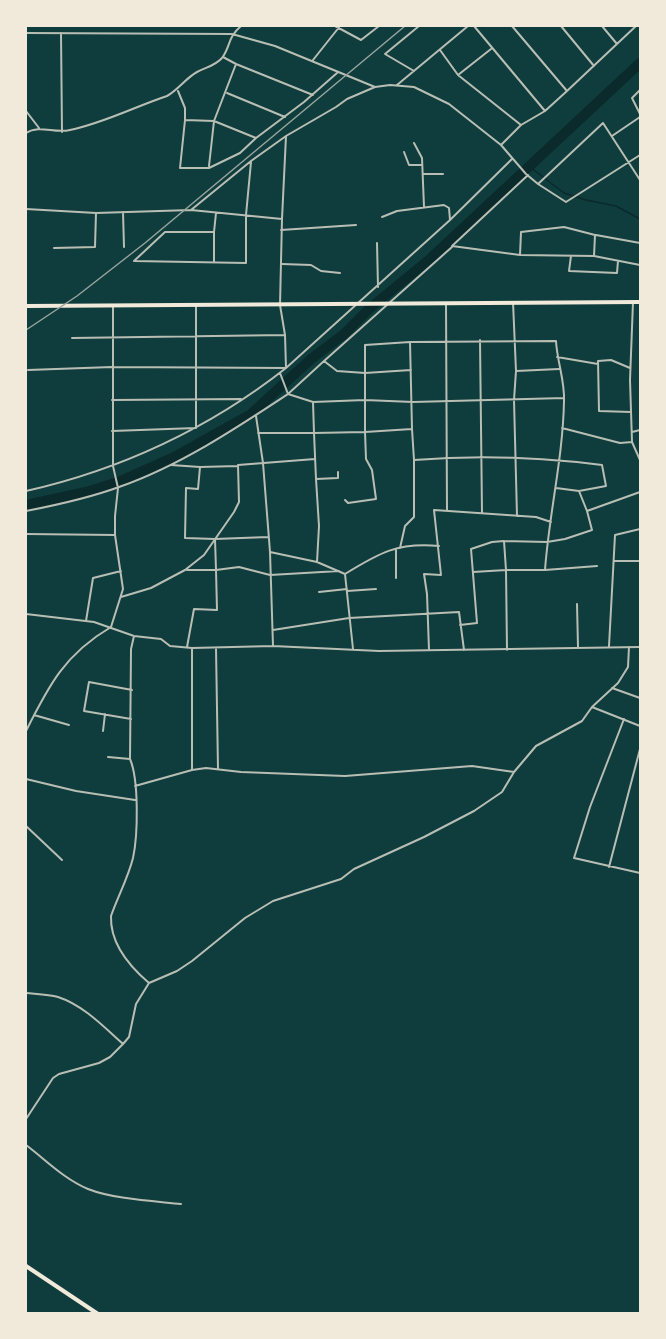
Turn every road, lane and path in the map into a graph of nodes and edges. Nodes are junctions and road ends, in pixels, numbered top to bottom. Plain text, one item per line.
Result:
1 (242, 26) edge
2 (338, 26) edge
3 (380, 26) edge
4 (419, 26) edge
5 (468, 26) edge
6 (474, 26) edge
7 (512, 26) edge
8 (561, 26) edge
9 (602, 26) edge
10 (636, 26) edge
11 (26, 33) edge
12 (61, 33) junction
13 (232, 34) junction
14 (617, 44) junction
15 (492, 48) junction
16 (440, 50) junction
17 (222, 57) junction
18 (313, 60) junction
19 (236, 64) junction
20 (594, 66) junction
21 (414, 71) junction
22 (338, 73) junction
23 (458, 75) junction
24 (396, 85) junction
25 (375, 87) junction
26 (178, 90) junction
27 (640, 90) edge
28 (567, 91) junction
29 (226, 93) junction
30 (313, 95) junction
31 (26, 111) edge
32 (545, 111) junction
33 (640, 115) edge
34 (285, 117) junction
35 (185, 120) junction
36 (214, 121) junction
37 (521, 125) junction
38 (39, 128) junction
39 (62, 132) junction
40 (26, 133) edge
41 (286, 136) junction
42 (612, 136) junction
43 (256, 138) junction
44 (414, 143) dead end
45 (501, 145) junction
46 (404, 152) dead end
47 (640, 155) edge
48 (513, 160) junction
49 (251, 161) junction
50 (629, 163) junction
51 (422, 165) junction
52 (209, 168) junction
53 (423, 174) junction
54 (443, 174) dead end
55 (527, 174) junction
56 (640, 180) edge
57 (538, 184) junction
58 (424, 207) junction
59 (26, 209) edge
60 (191, 210) junction
61 (123, 212) junction
62 (216, 212) junction
63 (96, 213) junction
64 (246, 215) junction
65 (382, 217) dead end
66 (282, 219) junction
67 (450, 220) junction
68 (356, 225) dead end
69 (281, 230) junction
70 (214, 232) junction
71 (595, 235) junction
72 (377, 243) dead end
73 (640, 243) edge
74 (452, 246) junction
75 (124, 247) dead end
76 (54, 248) dead end
77 (520, 255) junction
78 (571, 256) junction
79 (594, 256) junction
80 (618, 260) junction
81 (214, 262) junction
82 (281, 264) junction
83 (640, 265) edge
84 (340, 273) dead end
85 (378, 287) junction
86 (513, 302) junction
87 (633, 302) junction
88 (640, 302) edge
89 (362, 303) junction
90 (389, 303) junction
91 (446, 303) junction
92 (196, 305) junction
93 (280, 305) junction
94 (26, 306) edge
95 (113, 307) junction
96 (285, 335) junction
97 (195, 337) junction
98 (72, 338) dead end
99 (113, 339) junction
100 (480, 340) junction
101 (514, 340) junction
102 (410, 342) junction
103 (445, 343) junction
104 (557, 357) junction
105 (324, 361) junction
106 (598, 364) junction
107 (112, 367) junction
108 (195, 367) junction
109 (286, 368) junction
110 (630, 368) junction
111 (559, 369) junction
112 (28, 370) dead end
113 (411, 370) junction
114 (516, 371) junction
115 (365, 373) junction
116 (280, 374) junction
117 (288, 394) junction
118 (564, 398) junction
119 (195, 399) junction
120 (243, 399) junction
121 (112, 400) junction
122 (365, 400) junction
123 (481, 400) junction
124 (514, 400) junction
125 (447, 401) junction
126 (314, 402) junction
127 (413, 402) junction
128 (631, 412) junction
129 (256, 416) junction
130 (196, 428) junction
131 (562, 428) junction
132 (412, 429) junction
133 (640, 430) edge
134 (112, 431) junction
135 (365, 432) junction
136 (632, 432) junction
137 (258, 433) junction
138 (314, 433) junction
139 (632, 442) junction
140 (447, 458) junction
141 (483, 458) junction
142 (516, 458) junction
143 (315, 459) junction
144 (414, 460) junction
145 (559, 460) junction
146 (640, 460) edge
147 (263, 463) junction
148 (171, 465) junction
149 (238, 466) junction
150 (113, 467) junction
151 (200, 467) junction
152 (338, 472) dead end
153 (338, 478) junction
154 (316, 479) junction
155 (339, 484) dead end
156 (118, 486) junction
157 (556, 488) junction
158 (26, 491) edge
159 (579, 491) junction
160 (640, 492) edge
161 (345, 500) dead end
162 (587, 510) junction
163 (26, 511) edge
164 (447, 511) junction
165 (482, 513) junction
166 (517, 516) junction
167 (551, 522) junction
168 (640, 529) edge
169 (26, 534) edge
170 (115, 535) junction
171 (268, 537) junction
172 (215, 539) junction
173 (504, 541) junction
174 (547, 542) junction
175 (439, 546) junction
176 (400, 548) junction
177 (396, 549) junction
178 (270, 552) junction
179 (614, 561) junction
180 (640, 561) edge
181 (317, 562) junction
182 (597, 566) dead end
183 (185, 570) junction
184 (216, 570) junction
185 (506, 570) junction
186 (545, 570) junction
187 (121, 571) junction
188 (339, 571) junction
189 (473, 572) junction
190 (345, 574) junction
191 (270, 575) junction
192 (396, 578) dead end
193 (376, 589) dead end
194 (347, 590) junction
195 (319, 592) dead end
196 (121, 597) junction
197 (577, 604) dead end
198 (26, 614) edge
199 (428, 614) junction
200 (349, 618) junction
201 (86, 621) junction
202 (460, 625) junction
203 (111, 627) junction
204 (271, 630) junction
205 (134, 636) junction
206 (273, 646) junction
207 (216, 647) junction
208 (578, 647) junction
209 (609, 647) junction
210 (629, 647) junction
211 (640, 647) edge
212 (187, 648) junction
213 (192, 648) junction
214 (354, 649) junction
215 (429, 650) junction
216 (464, 650) junction
217 (507, 650) junction
218 (612, 688) junction
219 (132, 690) junction
220 (640, 698) edge
221 (592, 707) junction
222 (105, 714) junction
223 (34, 715) junction
224 (131, 719) junction
225 (624, 719) junction
226 (69, 725) dead end
227 (640, 726) edge
228 (26, 731) edge
229 (102, 731) dead end
230 (640, 749) edge
231 (108, 757) dead end
232 (130, 759) junction
233 (636, 765) junction
234 (640, 766) edge
235 (218, 769) junction
236 (192, 770) junction
237 (514, 772) junction
238 (26, 779) edge
239 (135, 786) junction
240 (135, 800) junction
241 (26, 826) edge
242 (62, 860) dead end
243 (609, 867) junction
244 (640, 873) edge
245 (149, 983) junction
246 (26, 993) edge
247 (123, 1044) junction
248 (26, 1119) edge
249 (26, 1145) edge
250 (181, 1204) dead end
251 (26, 1266) edge
252 (98, 1314) edge

1 - 13 street
2 - 3 street
2 - 18 street
4 - 21 street
5 - 16 street
6 - 15 street
7 - 28 street
8 - 20 street
9 - 14 street
10 - 14 street
11 - 12 street
12 - 13 street
12 - 39 street
13 - 17 street
13 - 18 street
14 - 20 street
15 - 23 street
15 - 32 street
16 - 21 street
16 - 23 street
17 - 19 street
17 - 26 street
18 - 22 street
19 - 29 street
19 - 30 street
20 - 28 street
21 - 24 street
22 - 25 street
22 - 30 street
23 - 37 street
24 - 25 street
24 - 45 street
25 - 41 street
26 - 35 street
26 - 39 street
27 - 33 street
28 - 32 street
29 - 34 street
29 - 36 street
30 - 34 street
31 - 38 street
32 - 37 street
33 - 42 street
34 - 43 street
35 - 36 street
35 - 52 street
36 - 43 street
36 - 52 street
37 - 45 street
38 - 39 street
38 - 40 street
41 - 49 street
41 - 66 street
42 - 50 street
42 - 57 street
43 - 52 street
44 - 51 street
45 - 48 street
46 - 51 street
47 - 50 street
48 - 55 street
48 - 67 street
49 - 60 street
49 - 64 street
50 - 56 street
50 - 57 street
51 - 53 street
53 - 54 street
53 - 58 street
55 - 57 street
55 - 74 street
58 - 65 street
58 - 67 street
59 - 63 street
60 - 61 street
60 - 62 street
61 - 63 street
61 - 75 street
62 - 64 street
62 - 70 street
63 - 76 street
64 - 66 street
64 - 81 street
66 - 69 street
67 - 85 street
68 - 69 street
69 - 82 street
70 - 81 street
70 - 81 street
71 - 73 street
71 - 77 street
71 - 79 street
72 - 85 street
74 - 77 street
74 - 90 street
77 - 78 street
78 - 79 street
78 - 80 street
79 - 80 street
80 - 83 street
82 - 84 street
82 - 93 street
85 - 89 street
86 - 87 main road
86 - 91 main road
86 - 101 street
87 - 88 main road
87 - 110 street
89 - 90 main road
89 - 93 main road
89 - 109 street
90 - 91 main road
90 - 105 street
91 - 103 street
92 - 93 main road
92 - 95 main road
92 - 97 street
93 - 96 street
94 - 95 main road
95 - 99 street
96 - 97 street
96 - 109 street
97 - 99 street
97 - 108 street
98 - 99 street
99 - 107 street
100 - 101 street
100 - 103 street
100 - 123 street
101 - 104 street
101 - 114 street
102 - 103 street
102 - 113 street
102 - 115 street
103 - 125 street
104 - 106 street
104 - 111 street
105 - 115 street
105 - 117 street
106 - 110 street
106 - 128 street
107 - 108 street
107 - 112 street
107 - 121 street
108 - 109 street
108 - 119 street
109 - 116 street
110 - 128 street
111 - 114 street
111 - 118 street
113 - 115 street
113 - 127 street
114 - 124 street
115 - 122 street
116 - 117 street
116 - 120 street
117 - 126 street
117 - 129 street
118 - 124 street
118 - 131 street
119 - 120 street
119 - 121 street
119 - 130 street
120 - 130 street
121 - 134 street
122 - 126 street
122 - 127 street
122 - 135 street
123 - 124 street
123 - 125 street
123 - 141 street
124 - 142 street
125 - 127 street
125 - 140 street
126 - 138 street
127 - 132 street
128 - 136 street
129 - 137 street
129 - 148 street
130 - 134 street
130 - 150 street
131 - 139 street
131 - 145 street
132 - 135 street
132 - 144 street
133 - 136 street
134 - 150 street
135 - 138 street
135 - 161 street
136 - 139 street
137 - 138 street
137 - 147 street
138 - 143 street
139 - 146 street
140 - 141 street
140 - 144 street
140 - 164 street
141 - 142 street
141 - 165 street
142 - 145 street
142 - 166 street
143 - 147 street
143 - 154 street
144 - 176 street
145 - 157 street
145 - 159 street
147 - 149 street
147 - 171 street
148 - 151 street
148 - 156 street
149 - 151 street
149 - 172 street
150 - 156 street
150 - 158 street
151 - 172 street
152 - 153 street
153 - 154 street
153 - 155 street
154 - 181 street
156 - 163 street
156 - 170 street
157 - 159 street
157 - 167 street
159 - 162 street
160 - 162 street
162 - 174 street
164 - 165 street
164 - 175 street
165 - 166 street
166 - 167 street
167 - 174 street
168 - 179 street
169 - 170 street
170 - 187 street
171 - 172 street
171 - 178 street
172 - 183 street
172 - 184 street
173 - 174 street
173 - 185 street
173 - 189 street
174 - 186 street
175 - 176 street
175 - 199 street
176 - 177 street
177 - 190 street
177 - 192 street
178 - 181 street
178 - 191 street
179 - 180 street
179 - 209 street
181 - 188 street
182 - 186 street
183 - 184 street
183 - 196 street
184 - 191 street
184 - 212 street
185 - 186 street
185 - 189 street
185 - 217 street
187 - 196 street
187 - 201 street
188 - 190 street
188 - 191 street
189 - 202 street
190 - 194 street
191 - 204 street
193 - 194 street
194 - 195 street
194 - 200 street
196 - 203 street
197 - 208 street
198 - 201 street
199 - 200 street
199 - 202 street
199 - 215 street
200 - 204 street
200 - 214 street
201 - 203 street
202 - 216 street
203 - 205 street
203 - 223 street
204 - 206 street
205 - 212 street
205 - 219 street
206 - 207 street
206 - 214 street
207 - 213 street
207 - 235 street
208 - 209 street
208 - 217 street
209 - 210 street
210 - 211 street
210 - 218 street
212 - 213 street
213 - 236 street
214 - 215 street
215 - 216 street
216 - 217 street
218 - 220 street
218 - 221 street
219 - 222 street
219 - 224 street
221 - 225 street
221 - 237 street
222 - 224 street
222 - 229 street
223 - 226 street
223 - 228 street
224 - 232 street
225 - 227 street
225 - 243 street
230 - 233 street
231 - 232 street
232 - 239 street
233 - 234 street
233 - 243 street
235 - 236 street
235 - 237 street
236 - 239 street
237 - 245 street
238 - 240 street
239 - 240 street
240 - 245 street
241 - 242 street
243 - 244 street
245 - 247 street
246 - 247 street
247 - 248 street
249 - 250 street
251 - 252 main road

